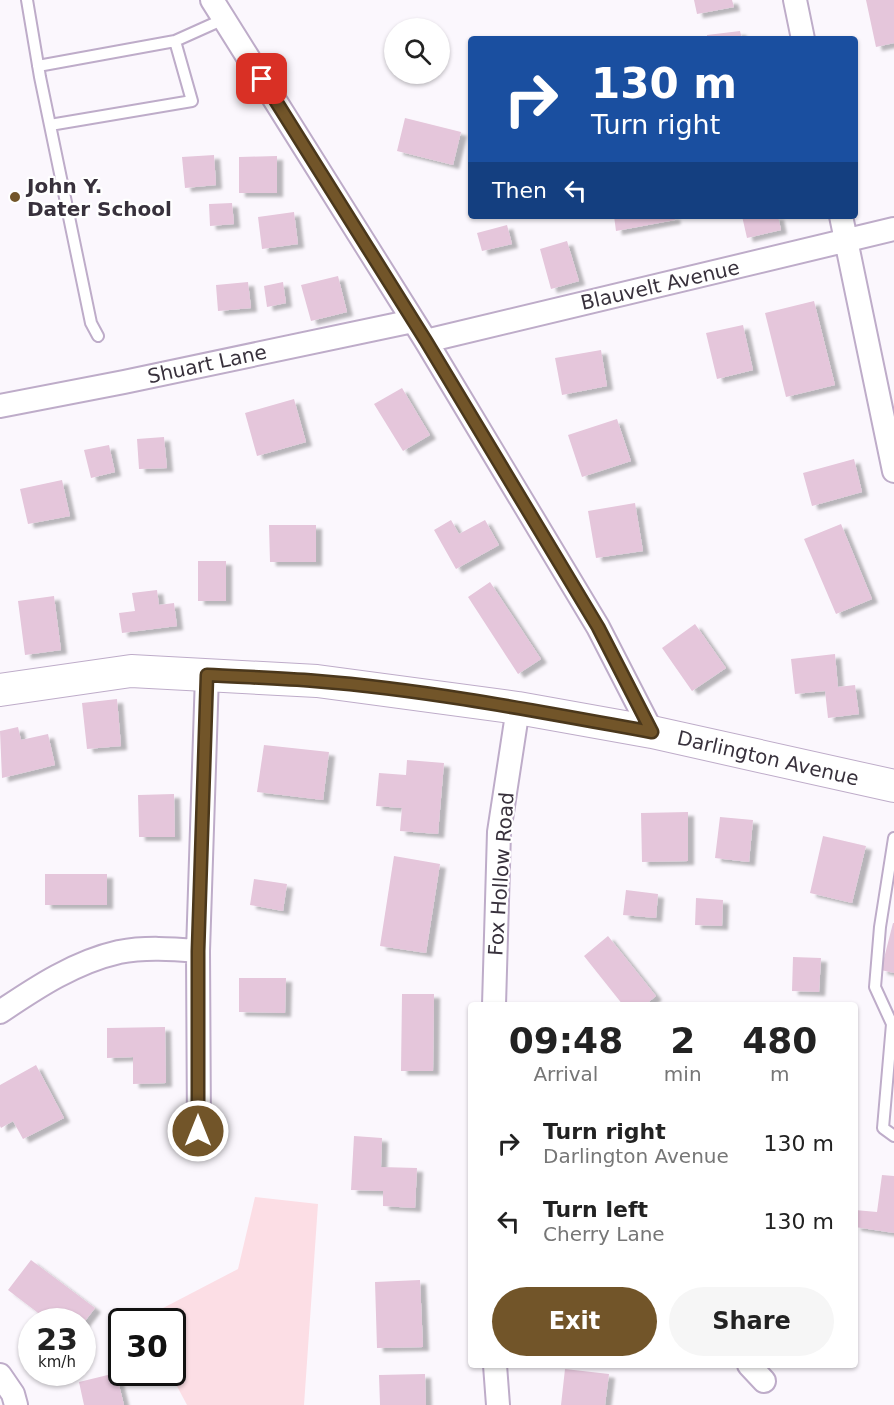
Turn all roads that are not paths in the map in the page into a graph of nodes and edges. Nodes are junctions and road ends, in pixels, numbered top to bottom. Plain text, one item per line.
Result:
1 (27, 0) edge
2 (795, 0) edge
3 (218, 9) edge
4 (802, 36) edge
5 (174, 41) junction
6 (39, 66) junction
7 (50, 125) junction
8 (843, 219) edge
9 (894, 229) edge
10 (847, 240) junction
11 (413, 321) junction
12 (98, 336) dead end
13 (426, 341) junction
14 (0, 406) edge
15 (894, 471) edge
16 (207, 675) junction
17 (0, 690) edge
18 (518, 708) junction
19 (652, 732) junction
20 (894, 786) edge
21 (894, 838) edge
22 (198, 951) junction
23 (494, 1002) edge
24 (0, 1012) edge
25 (198, 1131) dead end
26 (894, 1136) edge
27 (495, 1368) edge
28 (0, 1375) edge
29 (16, 1405) edge
30 (498, 1405) edge

1 - 6 lane
2 - 4 street
3 - 5 lane
3 - 11 street
5 - 6 lane
5 - 7 lane
6 - 7 lane
7 - 12 lane
8 - 10 street
9 - 10 street, Blauvelt Avenue
10 - 13 street, Blauvelt Avenue
10 - 15 street
11 - 13 street
11 - 14 street, Shuart Lane
13 - 19 street
16 - 17 main road, Darlington Avenue
16 - 18 main road, Darlington Avenue
16 - 22 street
18 - 19 main road, Darlington Avenue
18 - 23 street, Fox Hollow Road
19 - 20 main road, Darlington Avenue
21 - 26 lane
22 - 24 street
22 - 25 street
27 - 30 street
28 - 29 street

